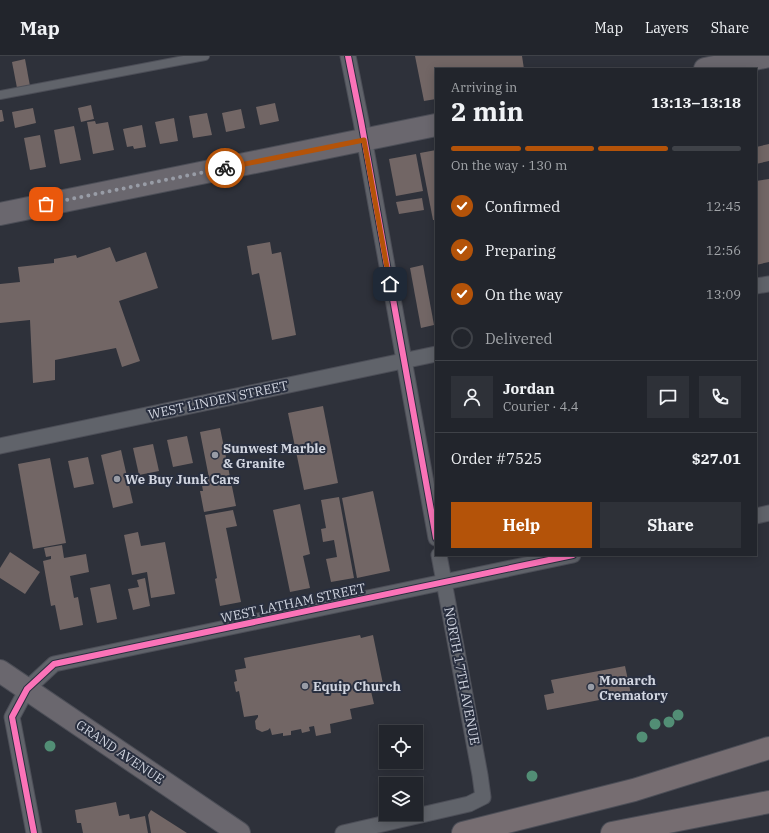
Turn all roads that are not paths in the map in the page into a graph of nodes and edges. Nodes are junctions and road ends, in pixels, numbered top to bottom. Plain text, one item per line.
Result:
1 (205, 56) edge
2 (348, 56) edge
3 (769, 56) edge
4 (710, 68) edge
5 (0, 95) edge
6 (435, 125) edge
7 (364, 140) junction
8 (0, 214) edge
9 (769, 284) edge
10 (757, 286) edge
11 (435, 354) edge
12 (404, 361) junction
13 (0, 446) edge
14 (769, 513) edge
15 (757, 516) edge
16 (435, 532) edge
17 (439, 556) edge
18 (568, 556) edge
19 (444, 582) junction
20 (0, 671) edge
21 (27, 689) junction
22 (769, 748) edge
23 (769, 802) edge
24 (34, 833) edge
25 (239, 833) edge
26 (343, 833) edge
27 (463, 833) edge
28 (612, 833) edge

1 - 5 lane
2 - 7 street
3 - 4 street
6 - 7 street
7 - 8 street
7 - 12 street
9 - 10 street
11 - 12 street, WEST LINDEN STREET
12 - 13 street, WEST LINDEN STREET
12 - 16 street
14 - 15 street
17 - 19 street, NORTH 17TH AVENUE
18 - 19 street, WEST LATHAM STREET
19 - 21 street, WEST LATHAM STREET
19 - 26 street, NORTH 17TH AVENUE
20 - 21 street, GRAND AVENUE
21 - 24 street, WEST LATHAM STREET
21 - 25 street, GRAND AVENUE
22 - 27 highway
23 - 28 highway

